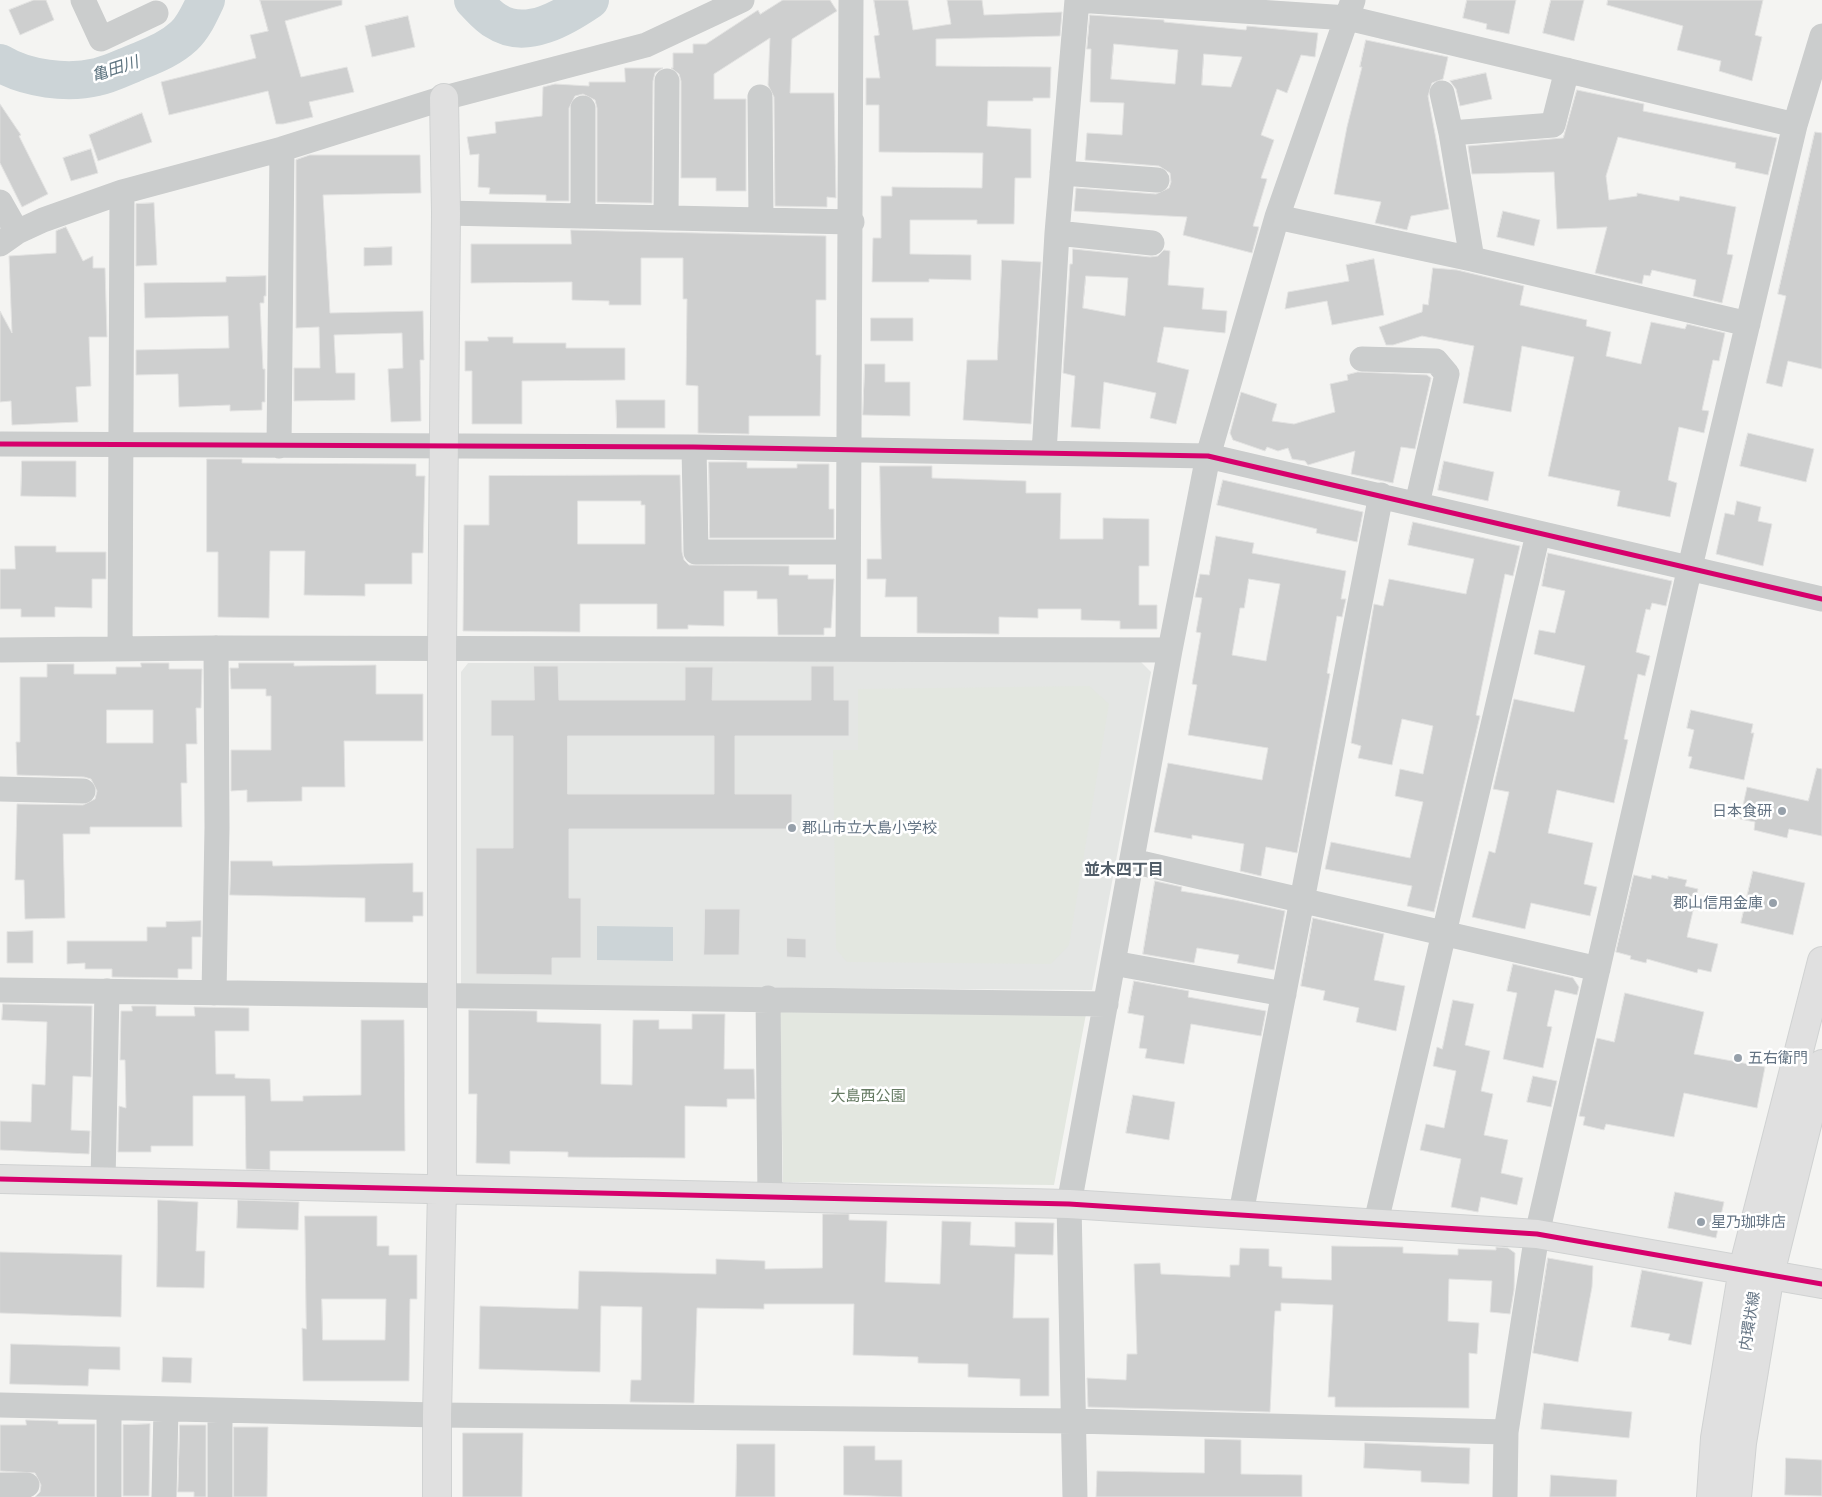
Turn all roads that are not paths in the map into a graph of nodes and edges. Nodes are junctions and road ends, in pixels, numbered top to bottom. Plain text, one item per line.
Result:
1 (83, 0) edge
2 (742, 0) edge
3 (851, 0) edge
4 (1077, 0) edge
5 (1182, 4) edge
6 (1229, 5) edge
7 (707, 9) edge
8 (1351, 9) edge
9 (156, 14) dead end
10 (1822, 36) edge
11 (1567, 70) junction
12 (667, 81) dead end
13 (1442, 94) dead end
14 (760, 97) dead end
15 (444, 98) junction
16 (582, 108) dead end
17 (1795, 125) junction
18 (1451, 133) junction
19 (282, 149) junction
20 (1062, 173) junction
21 (1157, 180) dead end
22 (122, 192) junction
23 (0, 202) edge
24 (446, 213) junction
25 (582, 216) junction
26 (1278, 217) junction
27 (666, 218) junction
28 (760, 220) junction
29 (852, 222) junction
30 (1057, 233) junction
31 (8, 238) edge
32 (1152, 243) dead end
33 (1472, 259) junction
34 (1748, 324) junction
35 (1362, 359) dead end
36 (0, 444) edge
37 (443, 445) junction
38 (121, 446) junction
39 (279, 446) junction
40 (694, 448) junction
41 (848, 449) junction
42 (1044, 453) junction
43 (1208, 456) junction
44 (1381, 496) junction
45 (1417, 504) junction
46 (1538, 534) junction
47 (848, 552) junction
48 (1690, 567) junction
49 (1822, 599) edge
50 (216, 648) junction
51 (848, 648) junction
52 (120, 649) junction
53 (0, 650) edge
54 (442, 650) junction
55 (1170, 650) junction
56 (0, 789) edge
57 (83, 792) dead end
58 (1132, 860) junction
59 (1303, 899) junction
60 (1443, 934) junction
61 (1822, 961) edge
62 (1113, 963) junction
63 (1598, 969) junction
64 (0, 990) edge
65 (107, 991) junction
66 (214, 993) junction
67 (1284, 994) junction
68 (440, 996) junction
69 (768, 998) junction
70 (1106, 1004) junction
71 (1822, 1064) edge
72 (0, 1179) edge
73 (103, 1181) junction
74 (442, 1190) junction
75 (770, 1198) junction
76 (1069, 1204) junction
77 (1241, 1213) junction
78 (1376, 1222) junction
79 (1537, 1234) junction
80 (1743, 1269) junction
81 (1770, 1274) junction
82 (1822, 1284) edge
83 (0, 1405) edge
84 (109, 1408) junction
85 (166, 1409) junction
86 (220, 1411) junction
87 (437, 1415) junction
88 (1073, 1421) junction
89 (1506, 1432) junction
90 (0, 1485) edge
91 (27, 1485) dead end
92 (109, 1495) dead end
93 (164, 1497) edge
94 (220, 1497) edge
95 (437, 1497) edge
96 (1076, 1497) edge
97 (1504, 1497) edge
98 (1711, 1497) edge
99 (1737, 1497) edge

1 - 9 street
2 - 7 street
3 - 29 street
4 - 5 street
4 - 20 street
5 - 6 street
6 - 8 street
7 - 15 street
8 - 11 street
8 - 26 street
10 - 17 street
11 - 17 street
11 - 18 street
12 - 27 street
13 - 18 street
14 - 28 street
15 - 19 street
15 - 24 street
16 - 25 street
17 - 34 street
18 - 33 street
19 - 22 street
19 - 39 street
20 - 21 street
20 - 30 street
22 - 31 street
22 - 38 street
23 - 31 street
24 - 25 street
24 - 37 street
25 - 27 street
26 - 33 street
26 - 43 street
27 - 28 street
28 - 29 street
29 - 41 street
30 - 32 street
30 - 42 street
33 - 34 street
34 - 48 street
35 - 45 street
36 - 38 street
37 - 39 street
37 - 40 street
37 - 54 street
38 - 39 street
38 - 52 street
40 - 41 street
40 - 47 street
41 - 42 street
41 - 47 street
42 - 43 street
43 - 44 street
43 - 55 street
44 - 45 street
44 - 59 street
45 - 46 street
46 - 48 street
46 - 60 street
47 - 51 street
48 - 49 street
48 - 63 street
50 - 52 street
50 - 54 street
50 - 66 street
51 - 54 street
51 - 55 street
52 - 53 street
54 - 68 street
55 - 58 street
56 - 57 street
58 - 59 street
58 - 62 street
59 - 60 street
59 - 67 street
60 - 63 street
60 - 78 street
61 - 80 street, 内環状線
62 - 67 street
62 - 70 street
63 - 79 street
64 - 65 street
65 - 66 street
65 - 73 street
66 - 68 street
67 - 77 street
68 - 69 street
68 - 74 street
69 - 70 street
69 - 75 street
70 - 76 street
71 - 81 street, 内環状線
72 - 73 street
73 - 74 street
74 - 75 street
74 - 87 street
75 - 76 street
76 - 77 street
76 - 88 street
77 - 78 street
78 - 79 street
79 - 80 street
79 - 89 street
80 - 81 street
80 - 98 street, 内環状線
81 - 82 street
81 - 99 street, 内環状線
83 - 84 street
84 - 85 street
84 - 92 street
85 - 86 street
85 - 93 street
86 - 87 street
86 - 94 street
87 - 88 street
87 - 95 street
88 - 89 street
88 - 96 street
89 - 97 street
90 - 91 street

